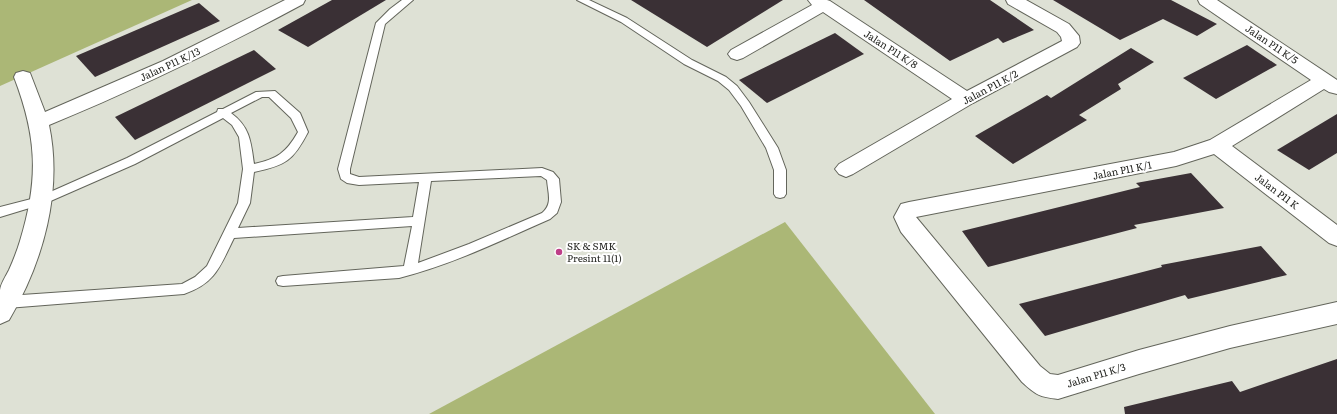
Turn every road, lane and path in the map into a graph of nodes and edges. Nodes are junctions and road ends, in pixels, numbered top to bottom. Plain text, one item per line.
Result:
1 (297, 0) edge
2 (408, 0) edge
3 (582, 0) edge
4 (1014, 0) edge
5 (1206, 0) edge
6 (820, 2) edge
7 (737, 54) dead end
8 (23, 76) dead end
9 (1331, 85) edge
10 (966, 99) junction
11 (222, 112) junction
12 (39, 122) junction
13 (1217, 145) junction
14 (249, 169) junction
15 (846, 169) dead end
16 (426, 177) junction
17 (780, 194) dead end
18 (42, 200) junction
19 (0, 212) edge
20 (905, 217) joint
21 (417, 221) junction
22 (229, 233) junction
23 (1337, 237) edge
24 (410, 271) junction
25 (283, 281) dead end
26 (3, 308) edge
27 (1337, 313) edge

1 - 12 street, Jalan P11 K/13
2 - 16 lane
3 - 17 lane
4 - 10 street, Jalan P11 K/2
5 - 9 street, Jalan P11 K/5
6 - 7 street
6 - 10 street, Jalan P11 K/8
8 - 12 street
9 - 13 street, Jalan P11 K/1
10 - 15 street, Jalan P11 K/2
11 - 14 lane
11 - 14 lane
11 - 18 lane
12 - 18 street
13 - 20 street, Jalan P11 K/1
13 - 23 street, Jalan P11 K
14 - 22 lane
16 - 21 lane
16 - 24 lane
18 - 19 lane
18 - 26 street
20 - 27 street, Jalan P11 K/3
21 - 22 lane
21 - 24 lane
22 - 26 lane
24 - 25 lane

